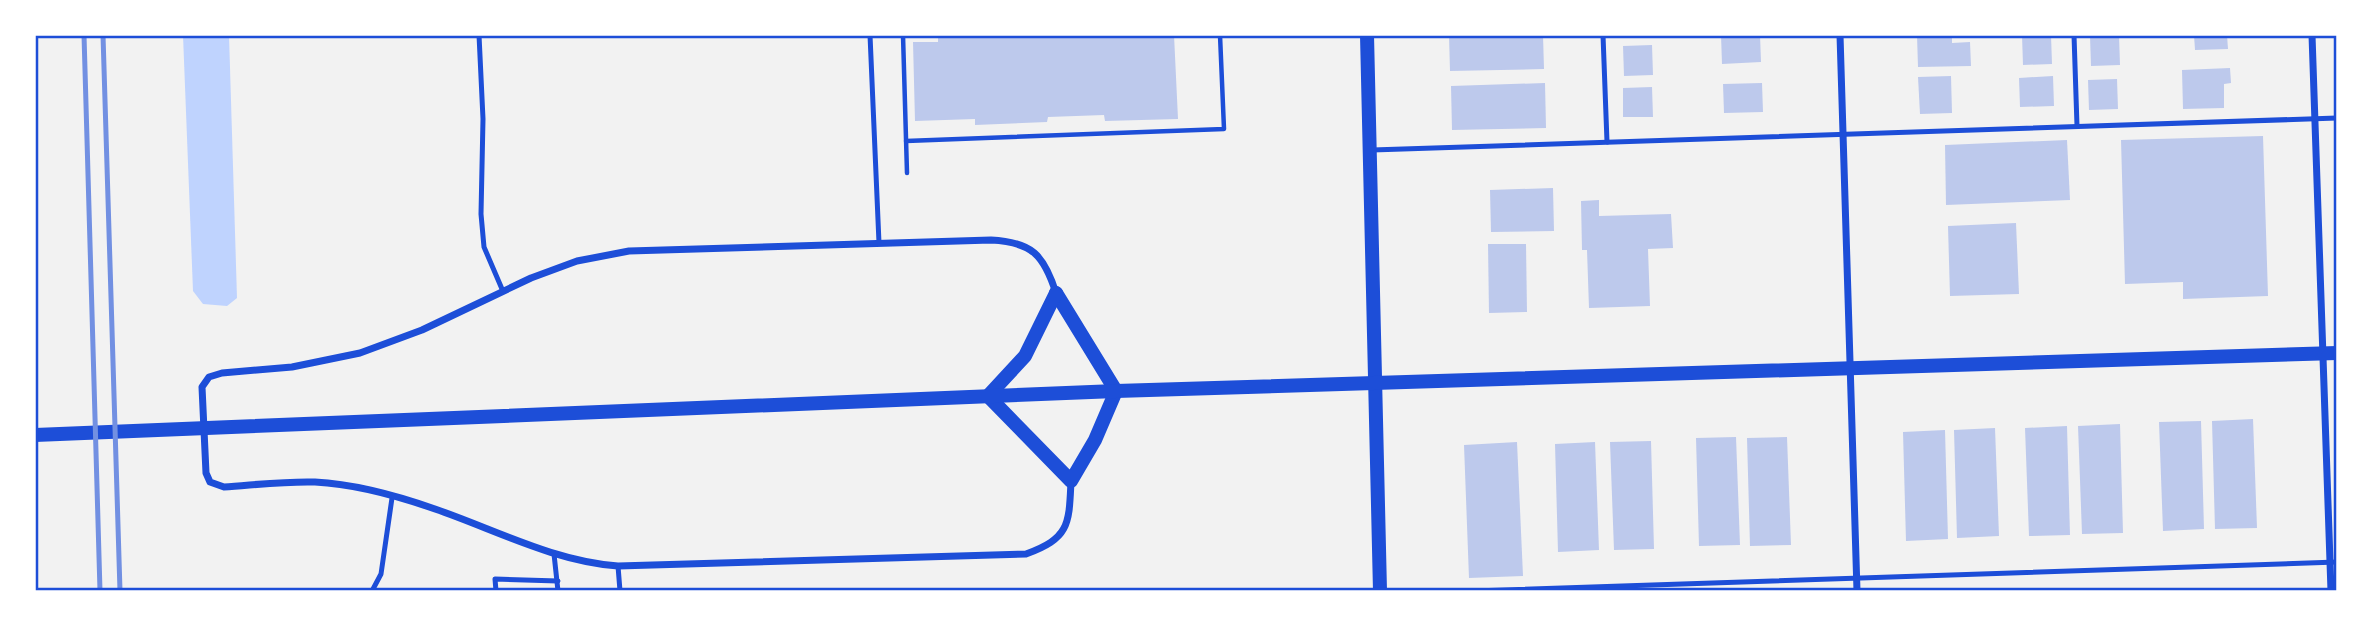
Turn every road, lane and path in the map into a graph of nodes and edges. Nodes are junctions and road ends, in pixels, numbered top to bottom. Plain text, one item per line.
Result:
1 (480, 35) edge
2 (870, 35) edge
3 (902, 35) edge
4 (1220, 35) edge
5 (1367, 35) edge
6 (1603, 35) edge
7 (1840, 35) edge
8 (2074, 35) edge
9 (2312, 35) edge
10 (2337, 118) edge
11 (2315, 119) junction
12 (2077, 126) junction
13 (1843, 134) junction
14 (906, 141) junction
15 (1606, 142) junction
16 (1369, 150) junction
17 (907, 173) dead end
18 (879, 243) junction
19 (502, 289) junction
20 (1056, 293) junction
21 (2330, 353) edge
22 (1850, 368) junction
23 (1374, 384) junction
24 (1116, 391) junction
25 (988, 396) junction
26 (35, 435) edge
27 (1071, 481) junction
28 (392, 498) junction
29 (554, 554) junction
30 (2333, 562) edge
31 (618, 566) junction
32 (1857, 578) junction
33 (558, 581) junction
34 (1593, 589) edge
35 (372, 591) edge
36 (496, 591) edge
37 (558, 591) edge
38 (620, 591) edge
39 (1380, 591) edge
40 (1474, 591) edge
41 (1857, 591) edge
42 (2331, 591) edge

1 - 19 lane
2 - 18 lane
3 - 14 path
4 - 14 path
5 - 16 main road
6 - 15 lane
7 - 13 street
8 - 12 lane
9 - 11 street
10 - 11 lane
11 - 12 lane
11 - 21 street
12 - 13 lane
13 - 15 lane
13 - 22 street
14 - 17 path
15 - 16 lane
16 - 23 main road
18 - 19 street
18 - 20 street
19 - 28 street
20 - 24 main road
20 - 25 main road
21 - 22 main road
21 - 30 street
22 - 23 main road
22 - 32 street
23 - 24 main road
23 - 39 main road
24 - 25 main road
24 - 27 main road
25 - 26 main road
25 - 27 main road
27 - 31 street
28 - 29 street
28 - 35 lane
29 - 31 street
29 - 33 lane
30 - 32 lane
30 - 42 street
31 - 38 lane
32 - 34 lane
32 - 41 street
33 - 36 lane
33 - 37 lane
34 - 40 lane

